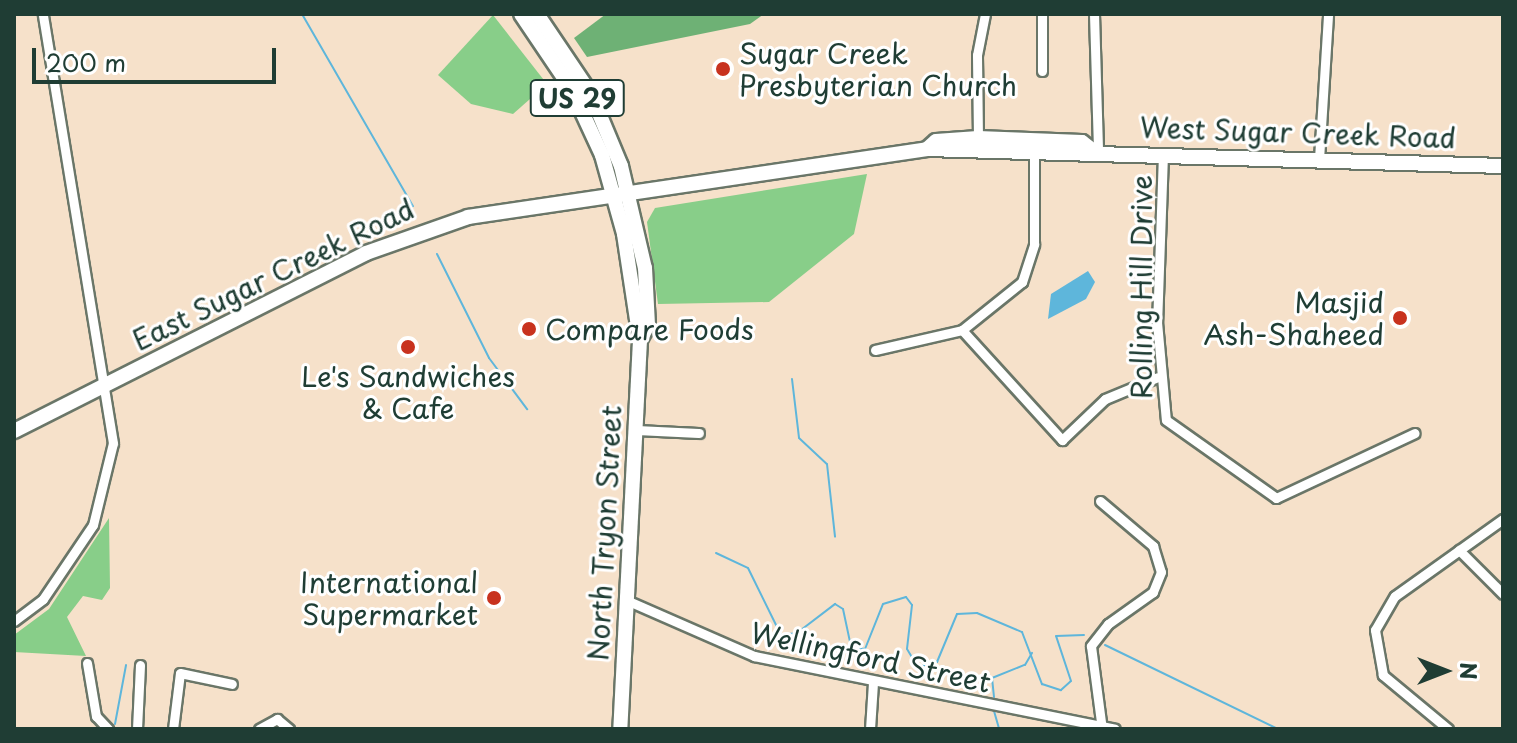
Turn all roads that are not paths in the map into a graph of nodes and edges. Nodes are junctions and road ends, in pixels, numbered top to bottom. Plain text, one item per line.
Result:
1 (43, 14) edge
2 (521, 14) edge
3 (537, 14) edge
4 (985, 14) edge
5 (1042, 14) edge
6 (1094, 14) edge
7 (1328, 14) edge
8 (1042, 71) dead end
9 (978, 138) junction
10 (927, 149) junction
11 (1094, 149) junction
12 (1034, 152) junction
13 (1163, 152) junction
14 (1319, 159) junction
15 (1503, 166) edge
16 (621, 191) junction
17 (962, 330) junction
18 (875, 350) dead end
19 (1158, 377) junction
20 (107, 383) junction
21 (636, 430) junction
22 (14, 431) edge
23 (699, 433) dead end
24 (1415, 433) dead end
25 (1100, 501) dead end
26 (1503, 519) edge
27 (1459, 550) junction
28 (1503, 594) edge
29 (626, 600) junction
30 (14, 621) edge
31 (87, 663) dead end
32 (140, 665) dead end
33 (873, 682) junction
34 (232, 684) dead end
35 (1102, 728) edge
36 (108, 729) edge
37 (137, 729) edge
38 (173, 729) edge
39 (259, 729) edge
40 (289, 729) edge
41 (620, 729) edge
42 (870, 729) edge
43 (1115, 729) edge
44 (1448, 729) edge

1 - 20 street
2 - 16 main road, North Tryon Street / US 29
3 - 16 main road, North Tryon Street / US 29
4 - 9 street
5 - 8 street
6 - 11 street
7 - 14 street
9 - 10 main road, West Sugar Creek Road
9 - 11 main road, West Sugar Creek Road
10 - 12 main road, West Sugar Creek Road
10 - 16 main road, West Sugar Creek Road
11 - 12 main road, West Sugar Creek Road
11 - 13 main road, West Sugar Creek Road
12 - 17 street
13 - 14 main road, West Sugar Creek Road
13 - 19 street, Rolling Hill Drive
14 - 15 main road, West Sugar Creek Road
16 - 20 main road, East Sugar Creek Road
16 - 21 main road, North Tryon Street / US 29
17 - 18 street
17 - 19 street
19 - 24 street, Rolling Hill Drive
20 - 22 main road, East Sugar Creek Road
20 - 30 street
21 - 23 street
21 - 29 main road, North Tryon Street / US 29
25 - 35 street
26 - 27 street
27 - 28 street
27 - 44 street
29 - 33 street, Wellingford Street
29 - 41 main road, North Tryon Street / US 29
31 - 36 street
32 - 37 street
33 - 35 street, Wellingford Street
33 - 42 street
34 - 38 street
35 - 43 street, Wellingford Street
39 - 40 street

